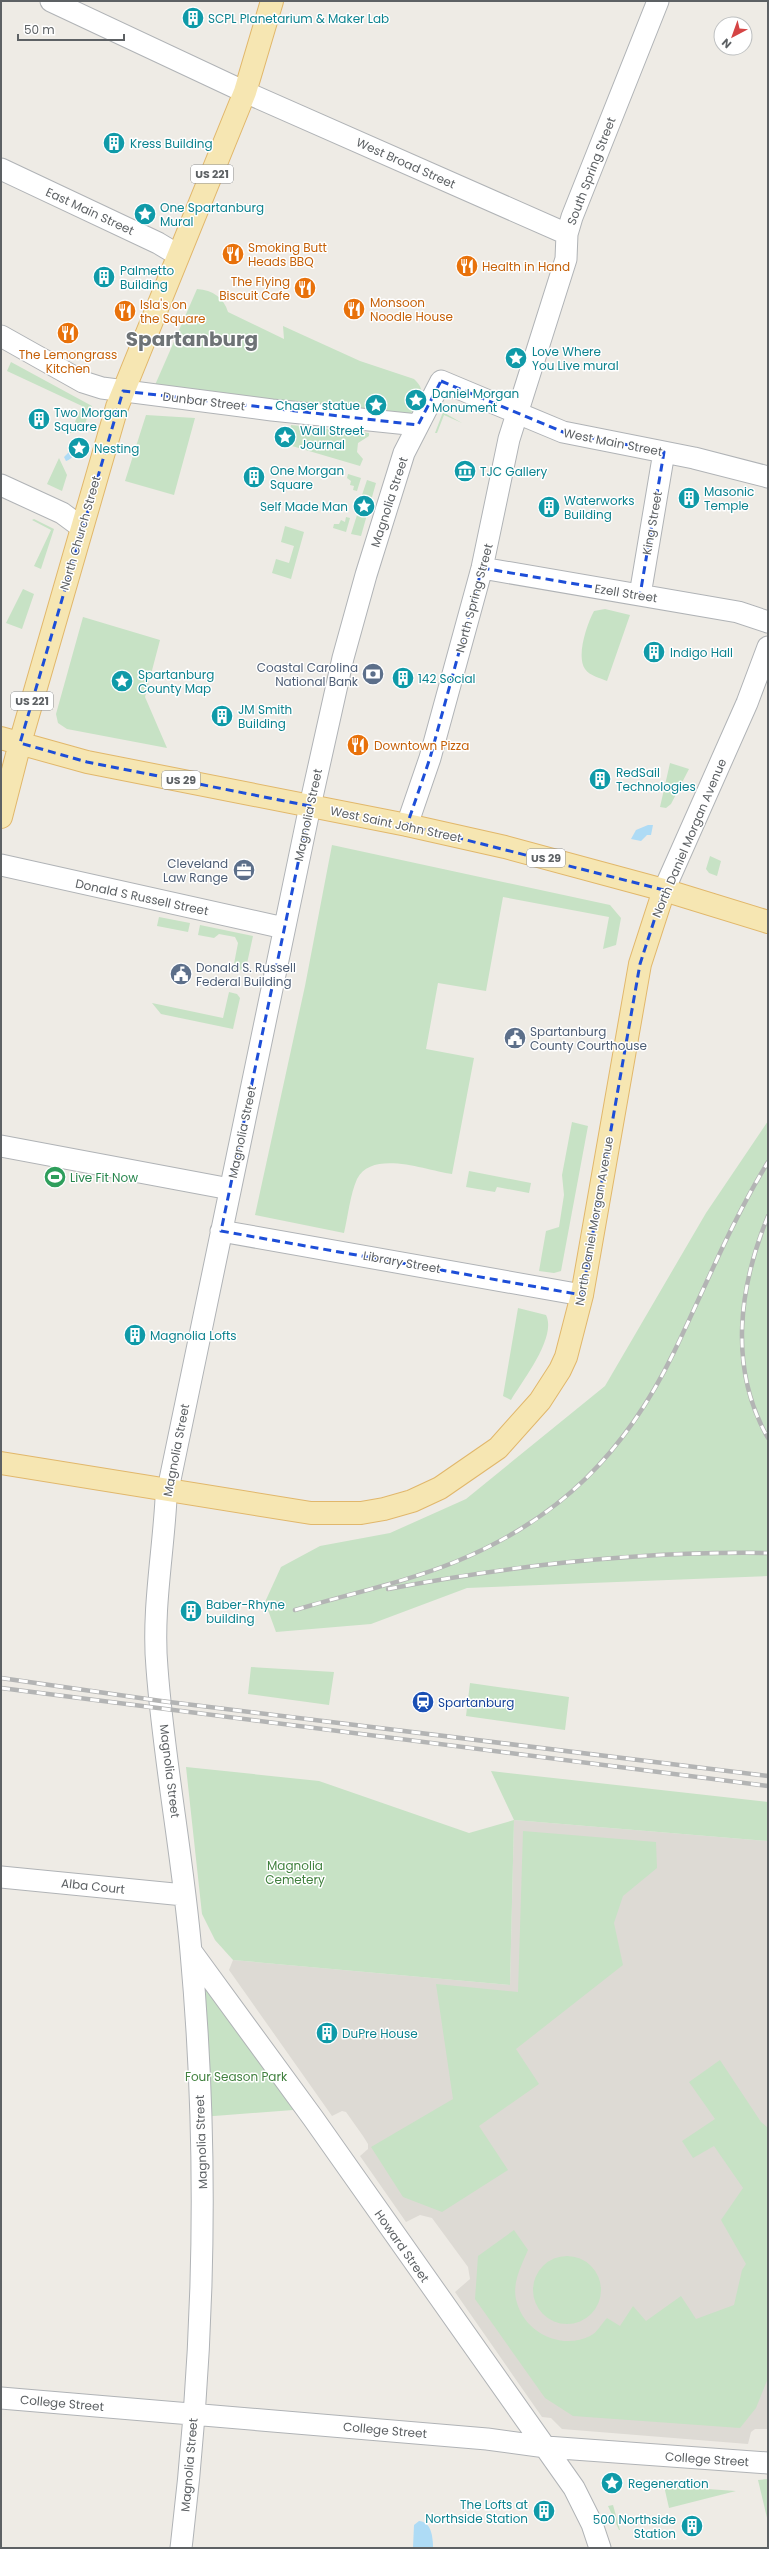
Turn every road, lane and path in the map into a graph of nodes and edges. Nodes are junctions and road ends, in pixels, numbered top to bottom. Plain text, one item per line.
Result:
1 (51, 1) edge
2 (272, 1) edge
3 (658, 1) edge
4 (245, 92) junction
5 (1, 169) edge
6 (567, 234) junction
7 (178, 255) junction
8 (1, 336) edge
9 (441, 382) joint
10 (123, 391) junction
11 (517, 415) junction
12 (418, 425) junction
13 (664, 452) junction
14 (768, 477) edge
15 (1, 485) edge
16 (81, 527) junction
17 (482, 568) junction
18 (640, 595) junction
19 (768, 622) edge
20 (768, 647) edge
21 (10, 740) edge
22 (310, 806) junction
23 (1, 817) edge
24 (407, 825) junction
25 (1, 865) edge
26 (664, 890) junction
27 (768, 922) edge
28 (284, 928) junction
29 (1, 1146) edge
30 (230, 1189) junction
31 (221, 1231) junction
32 (582, 1295) junction
33 (1, 1463) edge
34 (167, 1489) junction
35 (1, 1877) edge
36 (184, 1895) junction
37 (191, 1951) junction
38 (1, 2398) edge
39 (194, 2413) junction
40 (546, 2447) junction
41 (768, 2464) edge
42 (181, 2548) edge
43 (600, 2548) edge

1 - 4 street, West Broad Street
2 - 4 main road, US 221
3 - 6 street, South Spring Street
4 - 6 street, West Broad Street
4 - 7 main road, US 221
5 - 7 street, East Main Street
6 - 11 street, South Spring Street
7 - 10 main road, North Church Street / US 221
8 - 10 street, Dunbar Street
9 - 11 street, West Main Street
9 - 12 street, Magnolia Street
10 - 12 street, Dunbar Street
10 - 16 main road, North Church Street / US 221
11 - 13 street, West Main Street
11 - 17 street, North Spring Street
12 - 22 street, Magnolia Street
13 - 14 street, West Main Street
13 - 18 street, King Street
15 - 16 street
16 - 21 main road, North Church Street / US 221
17 - 18 street, Ezell Street
17 - 24 street, North Spring Street
18 - 19 street, Ezell Street
20 - 26 street, North Daniel Morgan Avenue
21 - 22 main road, West Saint John Street / US 29
21 - 23 main road, North Church Street / US 221
22 - 24 main road, West Saint John Street / US 29
22 - 28 street, Magnolia Street
24 - 26 main road, West Saint John Street / US 29
25 - 28 street, Donald S Russell Street
26 - 27 main road, West Saint John Street / US 29
26 - 32 main road, North Daniel Morgan Avenue
28 - 30 street, Magnolia Street
29 - 30 street
30 - 31 street, Magnolia Street
31 - 32 street, Library Street
31 - 34 street, Magnolia Street
32 - 34 main road, North Daniel Morgan Avenue
33 - 34 main road, North Daniel Morgan Avenue
34 - 36 street, Magnolia Street
35 - 36 street, Alba Court
36 - 37 street, Magnolia Street
37 - 39 street, Magnolia Street
37 - 40 street, Howard Street
38 - 39 street, College Street
39 - 40 street, College Street
39 - 42 street, Magnolia Street
40 - 41 street, College Street
40 - 43 street, Howard Street

